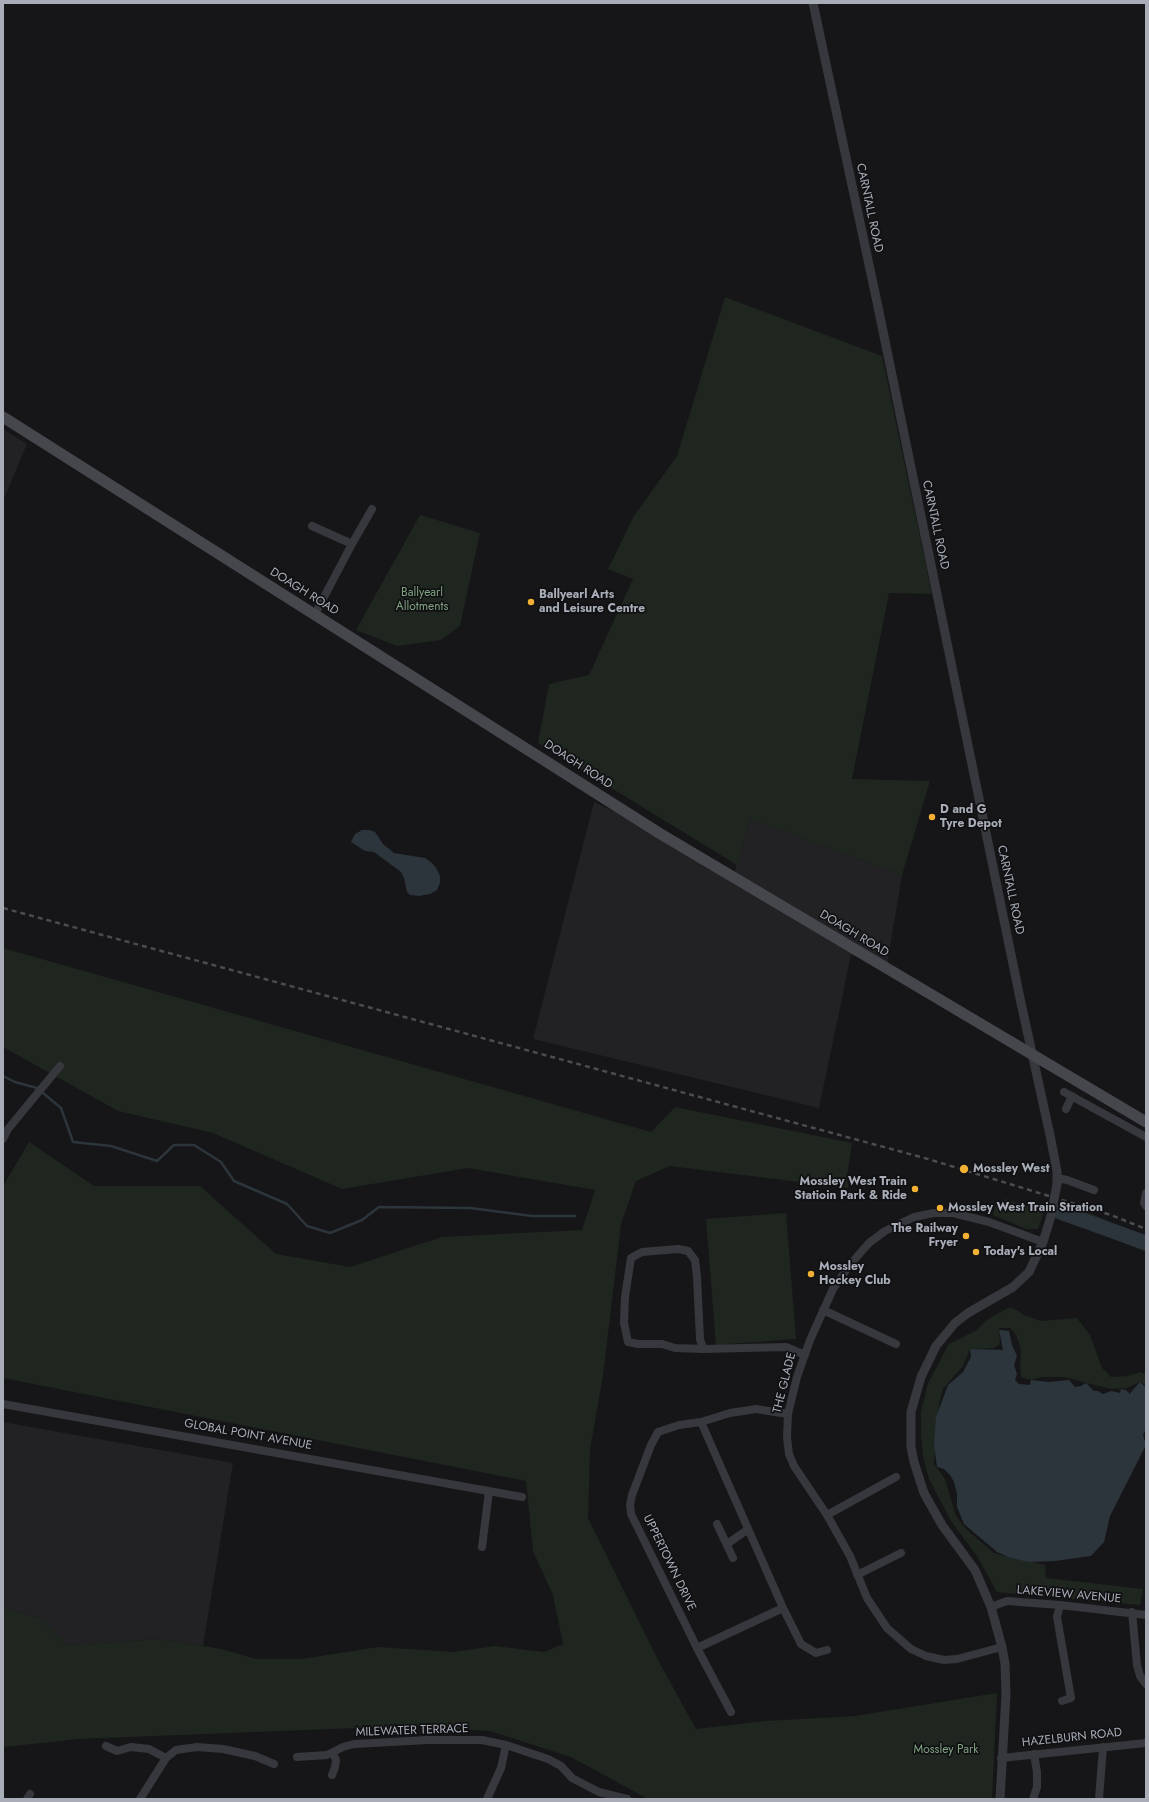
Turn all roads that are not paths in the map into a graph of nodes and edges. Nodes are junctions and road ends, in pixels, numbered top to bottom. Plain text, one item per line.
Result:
1 (813, 3) edge
2 (3, 417) edge
3 (372, 509) dead end
4 (312, 526) dead end
5 (352, 544) junction
6 (315, 614) junction
7 (1031, 1053) junction
8 (60, 1066) dead end
9 (1064, 1092) dead end
10 (1072, 1096) junction
11 (1066, 1109) dead end
12 (1146, 1122) edge
13 (1146, 1137) edge
14 (3, 1139) edge
15 (1057, 1181) junction
16 (1094, 1190) dead end
17 (1146, 1193) edge
18 (1146, 1206) edge
19 (1043, 1242) junction
20 (823, 1310) junction
21 (896, 1344) dead end
22 (703, 1349) junction
23 (804, 1355) junction
24 (3, 1404) edge
25 (788, 1414) junction
26 (701, 1422) junction
27 (896, 1477) dead end
28 (489, 1491) junction
29 (522, 1497) dead end
30 (827, 1515) junction
31 (717, 1524) dead end
32 (748, 1530) junction
33 (727, 1544) junction
34 (482, 1547) dead end
35 (901, 1553) dead end
36 (733, 1558) dead end
37 (858, 1575) junction
38 (1060, 1605) junction
39 (991, 1607) junction
40 (782, 1608) junction
41 (1132, 1612) junction
42 (1146, 1615) edge
43 (1002, 1647) junction
44 (697, 1648) junction
45 (827, 1650) dead end
46 (1146, 1684) edge
47 (1062, 1701) dead end
48 (731, 1712) dead end
49 (1146, 1743) edge
50 (506, 1745) junction
51 (106, 1746) dead end
52 (1103, 1747) junction
53 (333, 1753) junction
54 (1034, 1754) junction
55 (297, 1757) dead end
56 (166, 1758) junction
57 (1002, 1758) junction
58 (274, 1764) dead end
59 (332, 1775) dead end
60 (140, 1799) edge
61 (487, 1799) edge
62 (627, 1799) edge
63 (1000, 1799) edge
64 (1033, 1799) edge
65 (1099, 1799) edge

1 - 7 street, CARNTALL ROAD
2 - 6 main road, DOAGH ROAD
3 - 5 street
4 - 5 street
5 - 6 street
6 - 7 main road, DOAGH ROAD
7 - 12 main road, DOAGH ROAD
7 - 15 street, CARNTALL ROAD
8 - 14 street
9 - 10 street
10 - 11 street
10 - 13 street
15 - 16 street
15 - 19 street, CARNTALL ROAD, bridge
17 - 18 street
19 - 20 street, THE GLADE
19 - 39 street, CARNTALL ROAD
20 - 21 street
20 - 23 street, THE GLADE
22 - 22 street
22 - 23 street
23 - 25 street, THE GLADE
24 - 28 street, GLOBAL POINT AVENUE
25 - 26 street, UPPERTOWN DRIVE
25 - 30 street, THE GLADE
26 - 32 street
26 - 44 street, UPPERTOWN DRIVE
27 - 30 street
28 - 29 street, GLOBAL POINT AVENUE
28 - 34 street
30 - 37 street, THE GLADE
31 - 33 street
32 - 33 street
32 - 40 street
33 - 36 street
35 - 37 street
37 - 43 street, THE GLADE
38 - 39 street, LAKEVIEW AVENUE
38 - 41 street, LAKEVIEW AVENUE
38 - 47 street
39 - 43 street, CARNTALL ROAD
40 - 44 street
40 - 45 street
41 - 42 street, LAKEVIEW AVENUE
41 - 46 street
43 - 57 street, CARNTALL ROAD
44 - 48 street, UPPERTOWN DRIVE
49 - 52 street, HAZELBURN ROAD
50 - 53 street, MILEWATER TERRACE
50 - 61 street
50 - 62 street, MILEWATER TERRACE
51 - 56 street
52 - 54 street, HAZELBURN ROAD
52 - 65 street
53 - 55 street, MILEWATER TERRACE
53 - 59 street
54 - 57 street, HAZELBURN ROAD
54 - 64 street
56 - 58 street
56 - 60 street
57 - 63 street, CARNTALL ROAD

